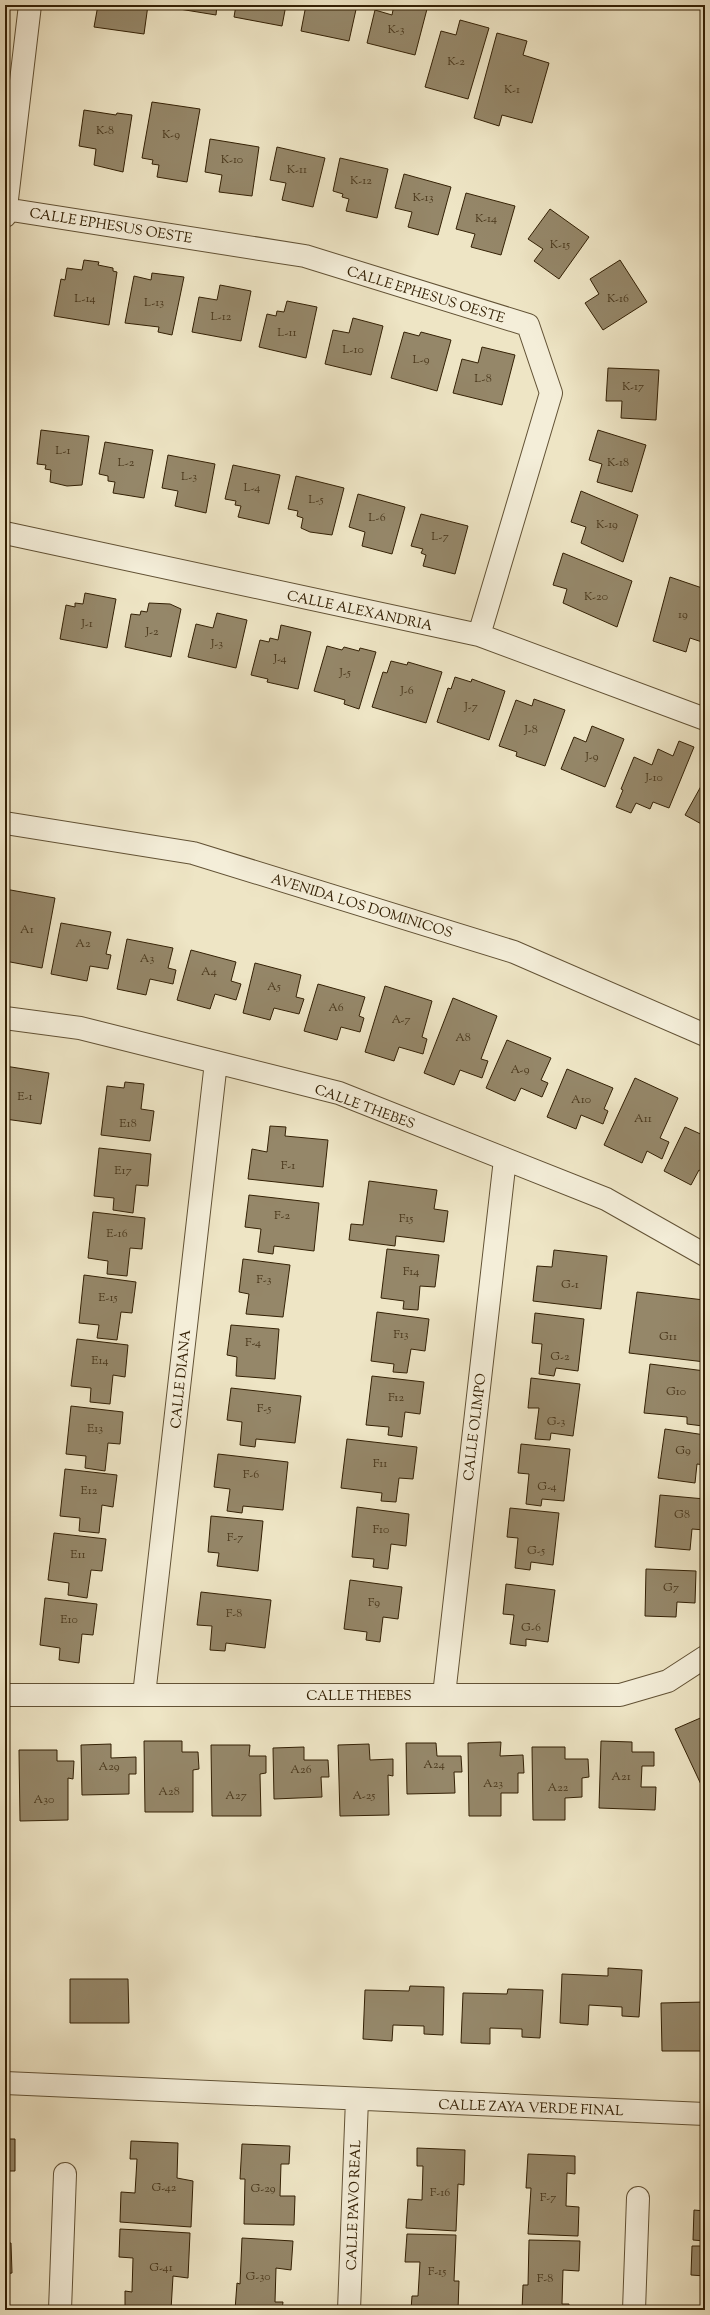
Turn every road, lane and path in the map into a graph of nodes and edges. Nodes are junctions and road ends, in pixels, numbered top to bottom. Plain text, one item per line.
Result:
1 (30, 5) edge
2 (5, 211) edge
3 (5, 533) edge
4 (479, 635) junction
5 (705, 719) edge
6 (5, 823) edge
7 (5, 1018) edge
8 (705, 1035) edge
9 (216, 1062) junction
10 (505, 1160) junction
11 (705, 1255) edge
12 (705, 1657) edge
13 (5, 1695) edge
14 (144, 1695) junction
15 (444, 1695) junction
16 (5, 2083) edge
17 (357, 2099) junction
18 (705, 2114) edge
19 (65, 2174) dead end
20 (638, 2198) dead end
21 (60, 2310) edge
22 (349, 2310) edge
23 (634, 2310) edge

1 - 2 street
2 - 4 street, CALLE EPHESUS OESTE
3 - 4 street, CALLE ALEXANDRIA
4 - 5 street, CALLE ALEXANDRIA
6 - 8 street, AVENIDA LOS DOMINICOS
7 - 9 street, CALLE THEBES
9 - 10 street, CALLE THEBES
9 - 14 street, CALLE DIANA
10 - 11 street, CALLE THEBES
10 - 15 street, CALLE OLIMPO
12 - 15 street, CALLE THEBES
13 - 14 street, CALLE THEBES
14 - 15 street, CALLE THEBES
16 - 17 street, CALLE ZAYA VERDE FINAL
17 - 18 street, CALLE ZAYA VERDE FINAL
17 - 22 street, CALLE PAVO REAL
19 - 21 street
20 - 23 street

